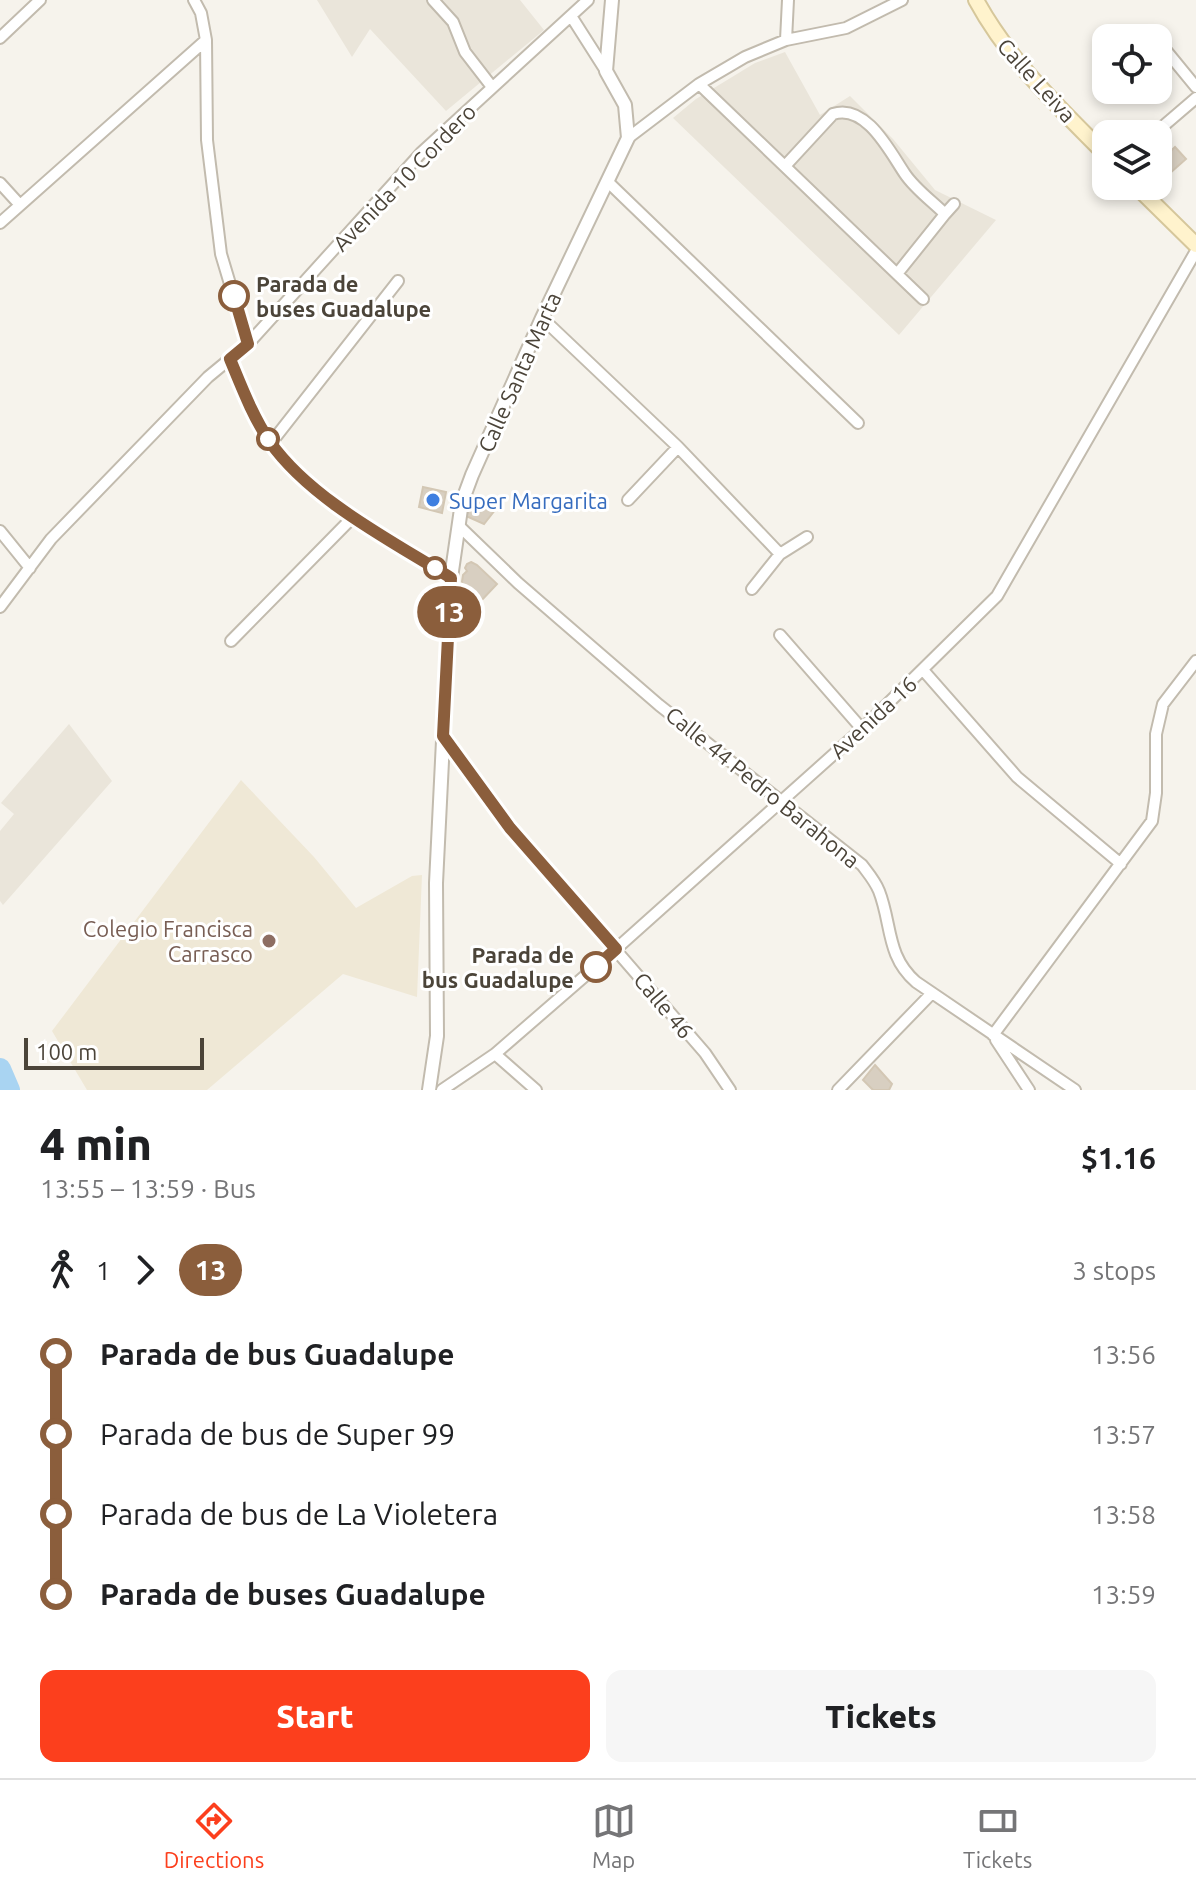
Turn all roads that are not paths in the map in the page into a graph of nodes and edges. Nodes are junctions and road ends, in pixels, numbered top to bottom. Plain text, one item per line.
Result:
1 (40, 0) edge
2 (197, 0) edge
3 (433, 0) edge
4 (588, 0) edge
5 (612, 0) edge
6 (788, 0) edge
7 (902, 0) edge
8 (976, 0) edge
9 (571, 16) junction
10 (0, 38) edge
11 (206, 40) junction
12 (786, 40) junction
13 (1172, 58) edge
14 (606, 71) junction
15 (699, 84) junction
16 (492, 87) junction
17 (1196, 87) edge
18 (1196, 98) edge
19 (1170, 120) edge
20 (628, 138) junction
21 (1092, 141) edge
22 (785, 166) junction
23 (608, 182) junction
24 (0, 183) edge
25 (1150, 200) edge
26 (954, 204) dead end
27 (20, 205) junction
28 (945, 214) junction
29 (0, 223) edge
30 (1196, 245) edge
31 (1196, 251) edge
32 (897, 274) junction
33 (398, 281) dead end
34 (923, 299) dead end
35 (542, 318) junction
36 (248, 344) junction
37 (230, 359) junction
38 (858, 423) dead end
39 (271, 443) junction
40 (678, 447) junction
41 (628, 500) dead end
42 (353, 517) junction
43 (458, 525) junction
44 (0, 531) edge
45 (807, 537) dead end
46 (780, 554) junction
47 (30, 568) junction
48 (451, 578) junction
49 (752, 589) dead end
50 (0, 607) edge
51 (780, 635) dead end
52 (231, 641) dead end
53 (1196, 661) edge
54 (923, 670) junction
55 (862, 729) junction
56 (443, 736) junction
57 (781, 802) junction
58 (1121, 864) junction
59 (616, 949) junction
60 (932, 993) junction
61 (993, 1035) junction
62 (495, 1054) junction
63 (429, 1090) edge
64 (442, 1090) edge
65 (536, 1090) edge
66 (730, 1090) edge
67 (838, 1090) edge
68 (1029, 1090) edge
69 (1075, 1090) edge

1 - 10 street
2 - 11 street
3 - 16 street
4 - 9 street, Avenida 10 Cordero
5 - 14 street
6 - 12 street
7 - 12 street
8 - 21 main road, Calle Leiva
9 - 14 street
9 - 16 street, Avenida 10 Cordero
11 - 27 street
11 - 36 street
12 - 15 street
13 - 17 street
14 - 20 street
15 - 20 street
15 - 22 street
16 - 36 street, Avenida 10 Cordero
18 - 19 street
20 - 23 street, Calle Santa Marta
22 - 28 street
22 - 32 street
23 - 35 street, Calle Santa Marta
23 - 38 street
24 - 27 street
25 - 30 main road
26 - 28 street
27 - 29 street
28 - 32 street
31 - 54 street, Avenida 16
32 - 34 street
33 - 39 street
35 - 40 street
35 - 43 street, Calle Santa Marta
36 - 37 street, Avenida 10 Cordero
37 - 39 street
37 - 47 street, Avenida 10 Cordero
39 - 42 street
40 - 41 street
40 - 46 street
42 - 48 street
42 - 52 street
43 - 48 street, Calle Santa Marta
43 - 57 street, Calle 44 Pedro Barahona
44 - 47 street
45 - 46 street
46 - 49 street
47 - 50 street, Avenida 10 Cordero
48 - 56 street, Calle Santa Marta
51 - 55 street
53 - 58 street
54 - 55 street, Avenida 16
54 - 58 street
55 - 57 street, Avenida 16
56 - 59 street, Calle 46
56 - 63 street, Calle Santa Marta
57 - 59 street, Avenida 16
57 - 60 street, Calle 44 Pedro Barahona
58 - 61 street
59 - 62 street, Avenida 16
59 - 66 street, Calle 46
60 - 61 street, Calle 44 Pedro Barahona
60 - 67 street
61 - 68 street
61 - 69 street, Calle 44 Pedro Barahona
62 - 64 street, Avenida 16
62 - 65 street

